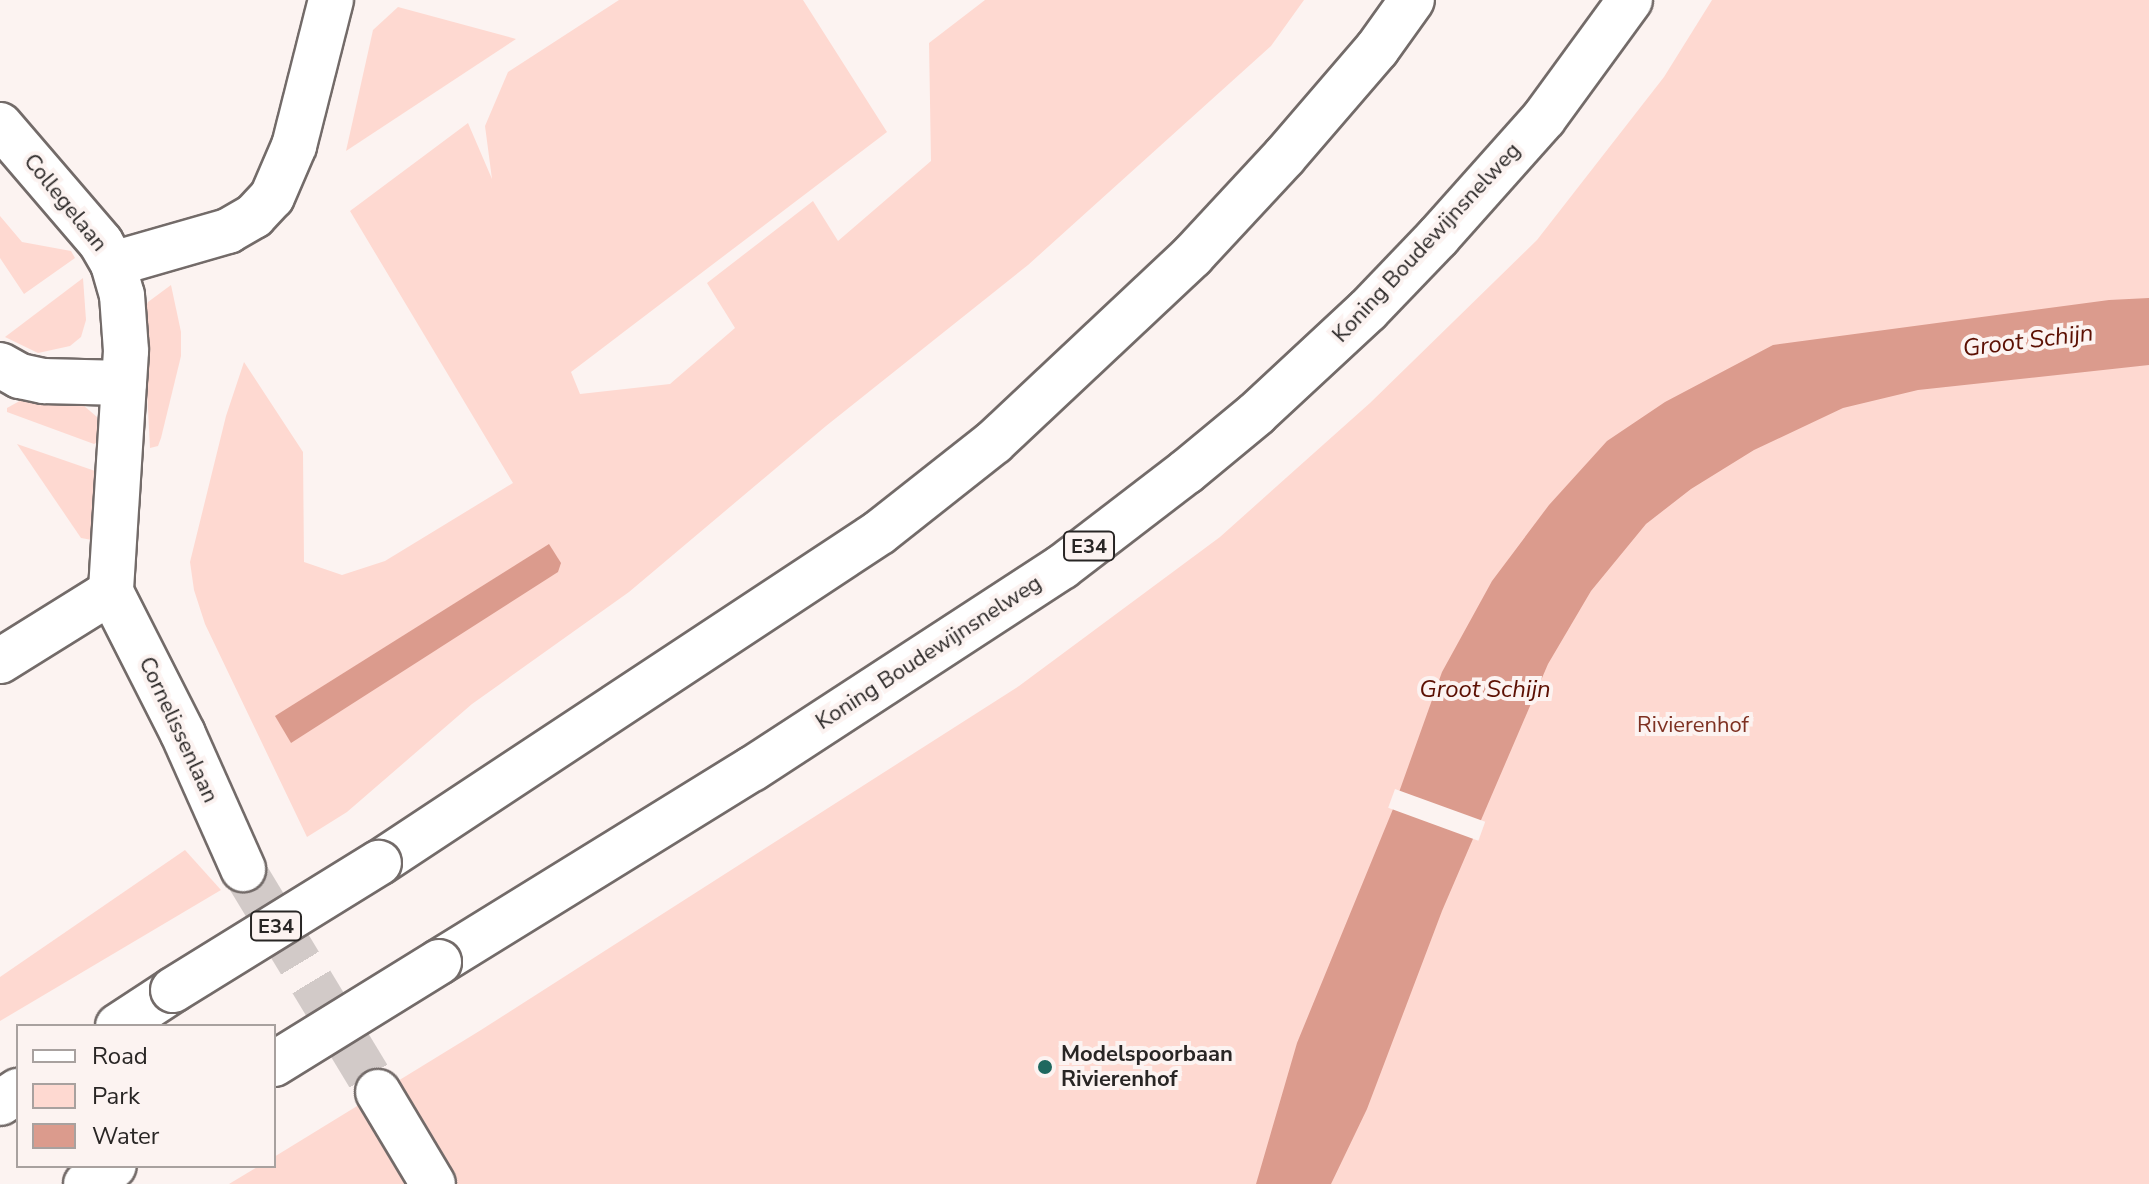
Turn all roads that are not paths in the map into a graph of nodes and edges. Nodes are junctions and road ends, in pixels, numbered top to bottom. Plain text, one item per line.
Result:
1 (331, 0) edge
2 (1412, 0) edge
3 (1630, 0) edge
4 (0, 125) edge
5 (113, 264) junction
6 (0, 365) edge
7 (124, 383) junction
8 (111, 592) junction
9 (0, 661) edge
10 (243, 869) tunnel mouth
11 (121, 1024) edge
12 (276, 1063) edge
13 (378, 1092) tunnel mouth
14 (111, 1168) edge
15 (86, 1184) edge
16 (433, 1184) edge

1 - 5 main road
2 - 11 main road, E34, bridge
3 - 12 main road, Koning Boudewijnsnelweg / E34, bridge
4 - 5 main road, Collegelaan
5 - 7 main road, Collegelaan
6 - 7 main road
7 - 8 main road, Collegelaan
8 - 9 main road
8 - 10 main road, Cornelissenlaan
13 - 16 main road
14 - 15 main road

